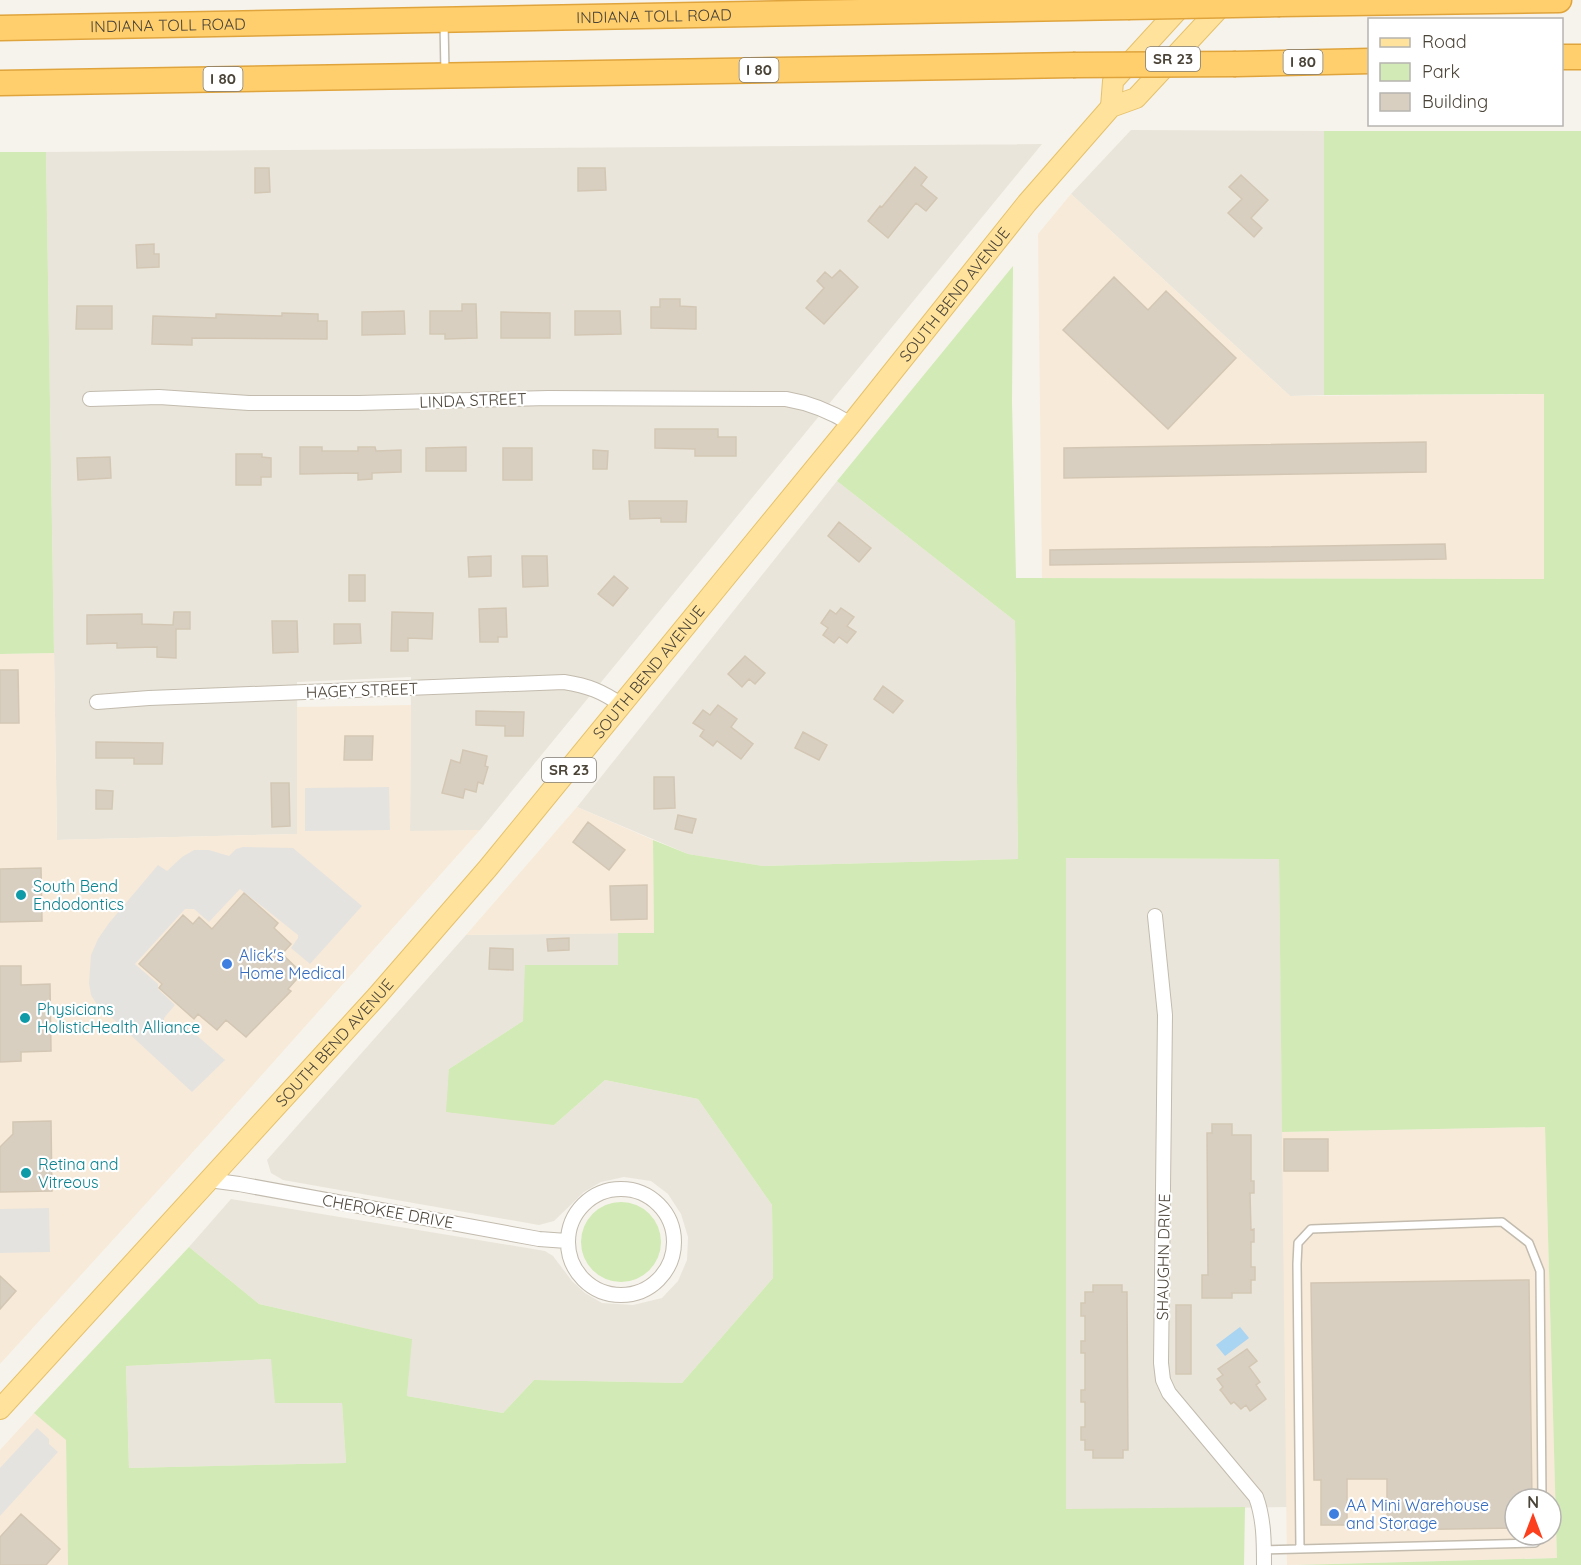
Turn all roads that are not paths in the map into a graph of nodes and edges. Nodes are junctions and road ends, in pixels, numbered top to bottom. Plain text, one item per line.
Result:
1 (1187, 0) edge
2 (1227, 0) edge
3 (1559, 0) edge
4 (444, 20) junction
5 (0, 28) edge
6 (1563, 57) edge
7 (1581, 57) edge
8 (1368, 61) edge
9 (445, 75) junction
10 (0, 83) edge
11 (1112, 107) junction
12 (90, 399) dead end
13 (851, 424) junction
14 (97, 702) dead end
15 (622, 705) junction
16 (1155, 916) dead end
17 (209, 1180) junction
18 (567, 1241) junction
19 (0, 1409) edge
20 (1542, 1487) edge
21 (1503, 1544) edge
22 (1300, 1549) junction
23 (1264, 1550) junction
24 (1264, 1565) edge

1 - 11 main road, SR 23
2 - 11 main road, SOUTH BEND AVENUE / SR 23
3 - 4 highway, INDIANA TOLL ROAD, bridge
4 - 5 highway, INDIANA TOLL ROAD
4 - 9 lane
6 - 7 highway
8 - 9 highway, I 80, bridge
9 - 10 highway, I 80
11 - 13 main road, SOUTH BEND AVENUE / SR 23
12 - 13 street, LINDA STREET
13 - 15 main road, SOUTH BEND AVENUE / SR 23
14 - 15 street, HAGEY STREET
15 - 17 main road, SOUTH BEND AVENUE / SR 23
16 - 23 street, SHAUGHN DRIVE
17 - 18 street, CHEROKEE DRIVE
17 - 19 main road, SOUTH BEND AVENUE / SR 23
18 - 18 street
20 - 22 lane
21 - 22 lane
22 - 23 lane
23 - 24 street, SHAUGHN DRIVE

